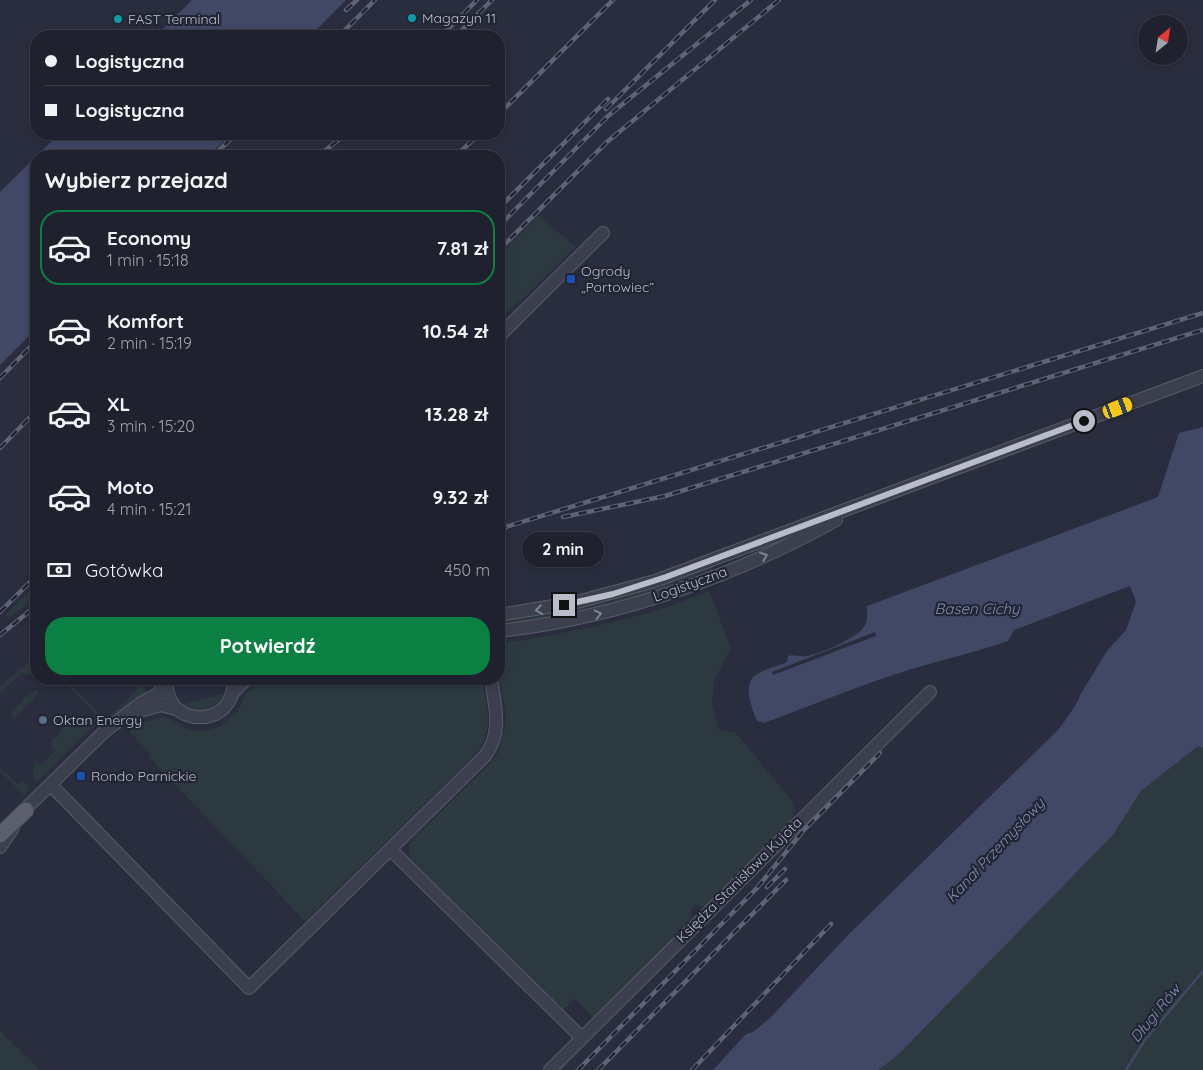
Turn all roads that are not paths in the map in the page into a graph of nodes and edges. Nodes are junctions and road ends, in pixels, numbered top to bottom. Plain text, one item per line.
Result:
1 (603, 233) dead end
2 (505, 330) edge
3 (1203, 376) edge
4 (870, 501) junction
5 (505, 614) edge
6 (505, 630) edge
7 (164, 685) edge
8 (168, 685) edge
9 (232, 685) edge
10 (240, 685) edge
11 (491, 685) edge
12 (930, 692) dead end
13 (231, 697) junction
14 (179, 710) junction
15 (122, 718) junction
16 (51, 785) junction
17 (26, 810) junction
18 (0, 829) edge
19 (0, 835) edge
20 (0, 847) edge
21 (391, 850) junction
22 (582, 1038) junction
23 (550, 1070) edge

1 - 2 street
3 - 4 street, Logistyczna
4 -> 5 street, Logistyczna
6 -> 4 street, Logistyczna
7 - 15 street
8 - 14 street
9 - 13 street
10 - 13 street
11 - 21 street
12 - 22 street, Księdza Stanisława Kujota
13 - 14 street
14 - 15 street
15 - 16 street
16 - 17 street
16 - 21 street
17 - 18 street
17 - 19 main road
17 - 20 street
21 - 22 street
22 - 23 street, Księdza Stanisława Kujota

